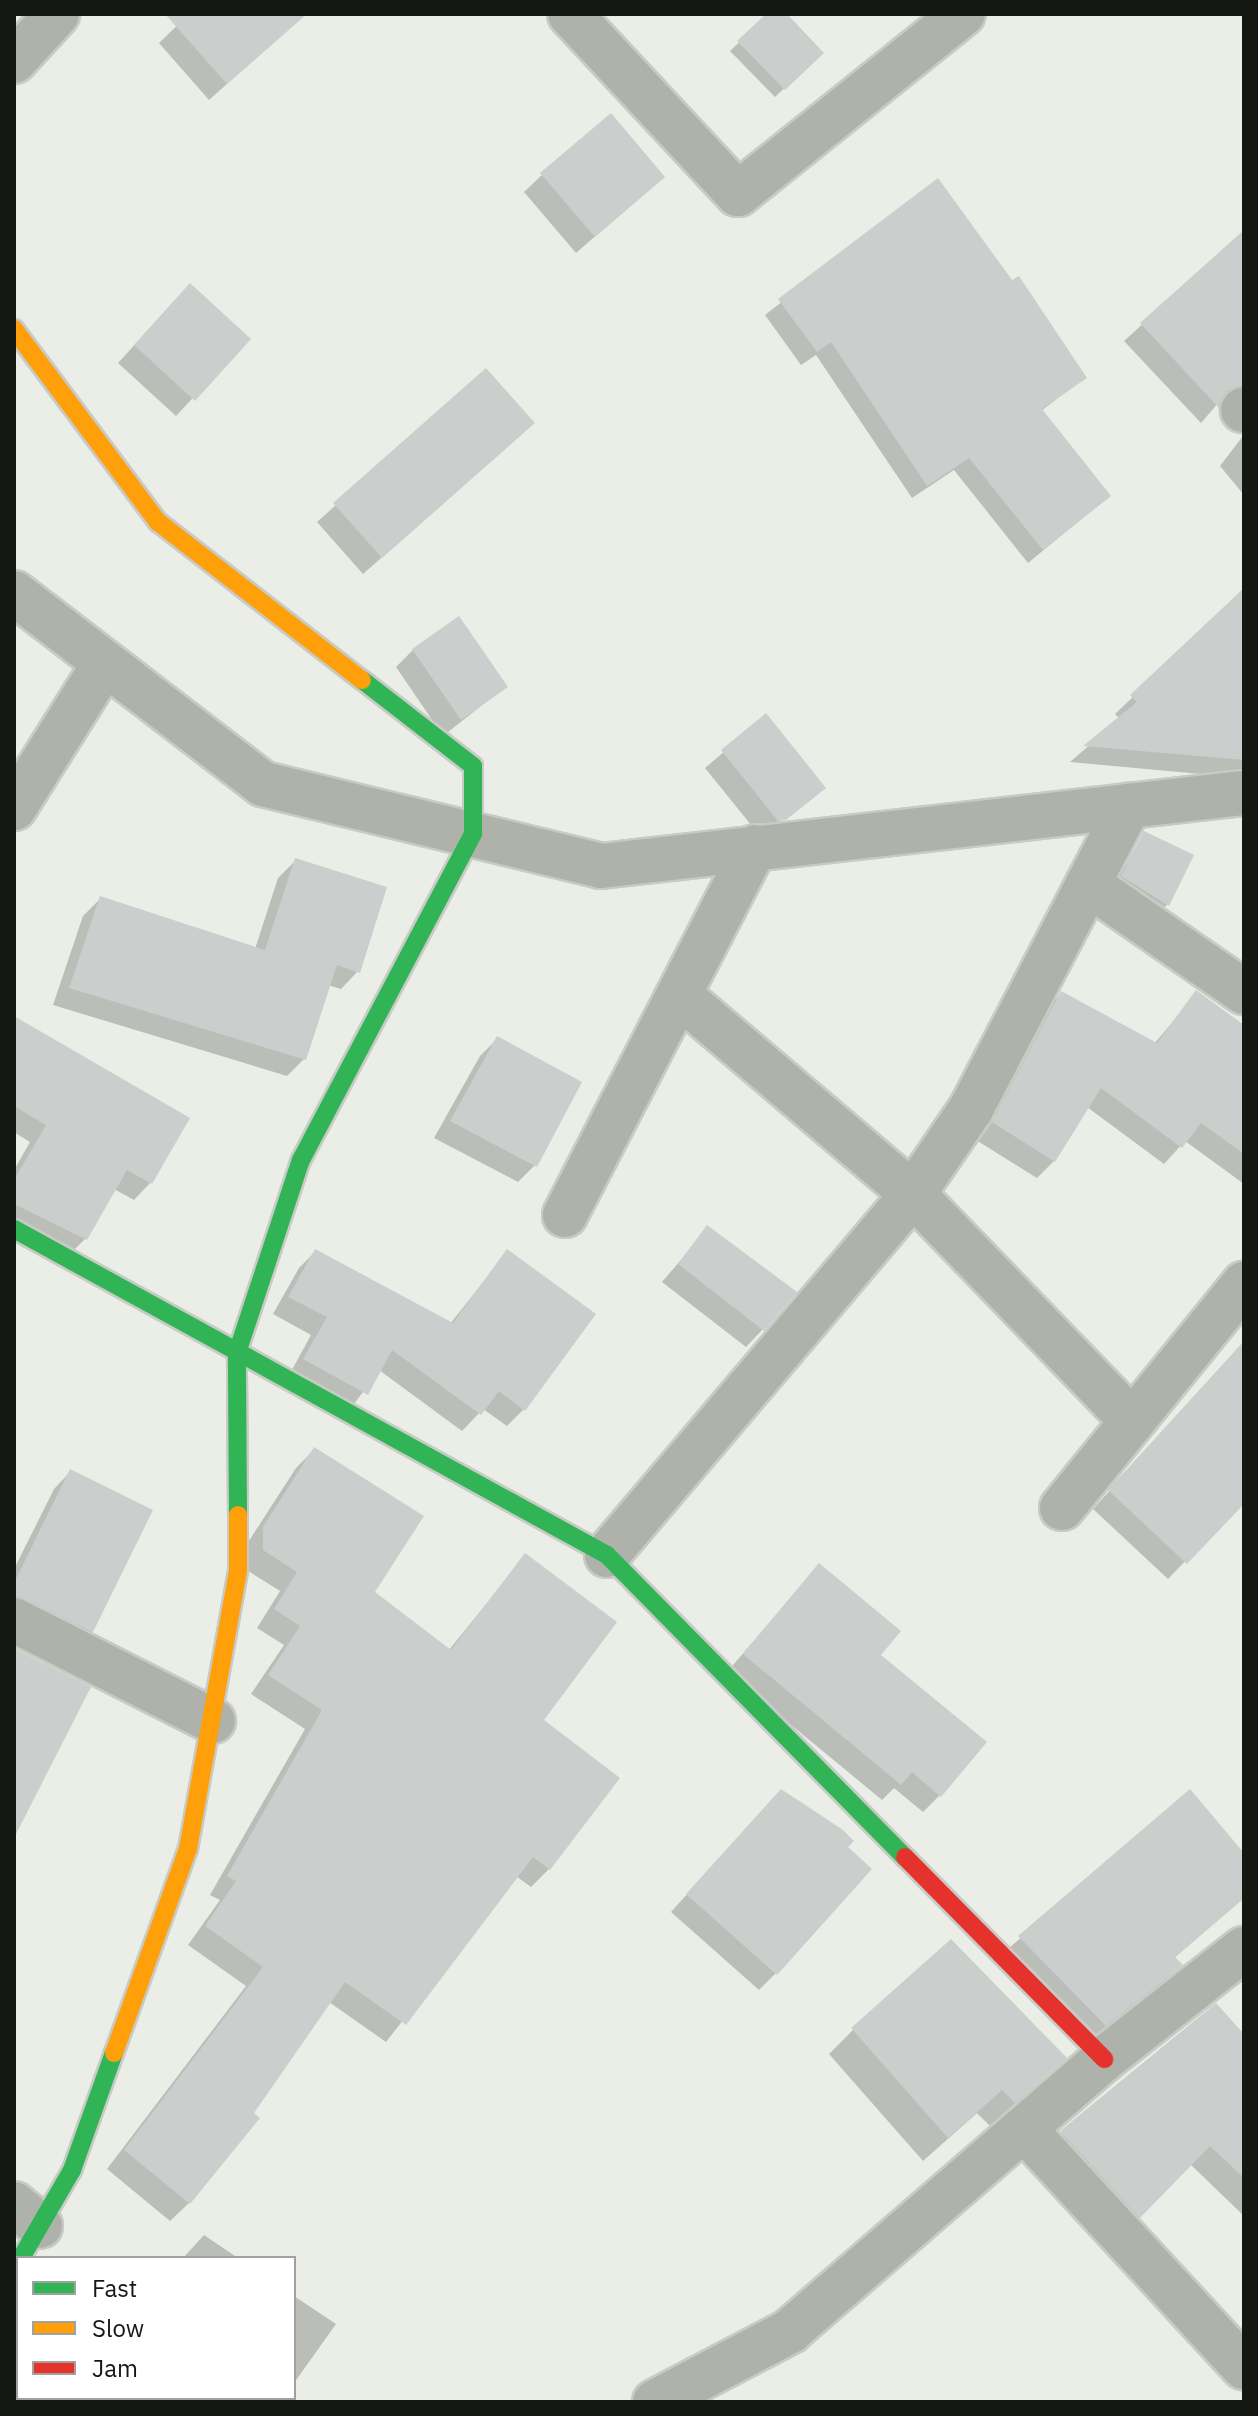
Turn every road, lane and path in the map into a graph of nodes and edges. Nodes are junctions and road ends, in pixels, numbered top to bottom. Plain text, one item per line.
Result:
1 (57, 14) edge
2 (570, 14) edge
3 (963, 14) edge
4 (14, 61) edge
5 (14, 329) edge
6 (14, 593) edge
7 (105, 663) junction
8 (1244, 793) edge
9 (1129, 806) junction
10 (14, 808) edge
11 (473, 834) junction
12 (755, 847) junction
13 (1088, 884) junction
14 (1244, 992) edge
15 (679, 995) junction
16 (913, 1194) junction
17 (565, 1215) dead end
18 (14, 1229) edge
19 (1244, 1284) edge
20 (237, 1353) junction
21 (1132, 1421) junction
22 (1062, 1508) dead end
23 (607, 1555) junction
24 (14, 1620) edge
25 (213, 1721) junction
26 (1236, 1971) edge
27 (1104, 2059) junction
28 (1025, 2130) junction
29 (25, 2229) edge
30 (1244, 2367) edge
31 (655, 2402) edge

1 - 4 street
2 - 3 street
5 - 11 street
6 - 7 street
7 - 10 street
7 - 11 street
8 - 9 street
9 - 12 street
9 - 13 street
11 - 12 street
11 - 20 street
12 - 15 street
13 - 14 street
13 - 16 street
15 - 16 street
15 - 17 street
16 - 21 street
16 - 23 street
18 - 20 street
19 - 21 street
20 - 23 street
20 - 25 street
21 - 22 street
23 - 27 street
24 - 25 street
25 - 29 street
26 - 27 street
27 - 28 street
28 - 30 street
28 - 31 street

